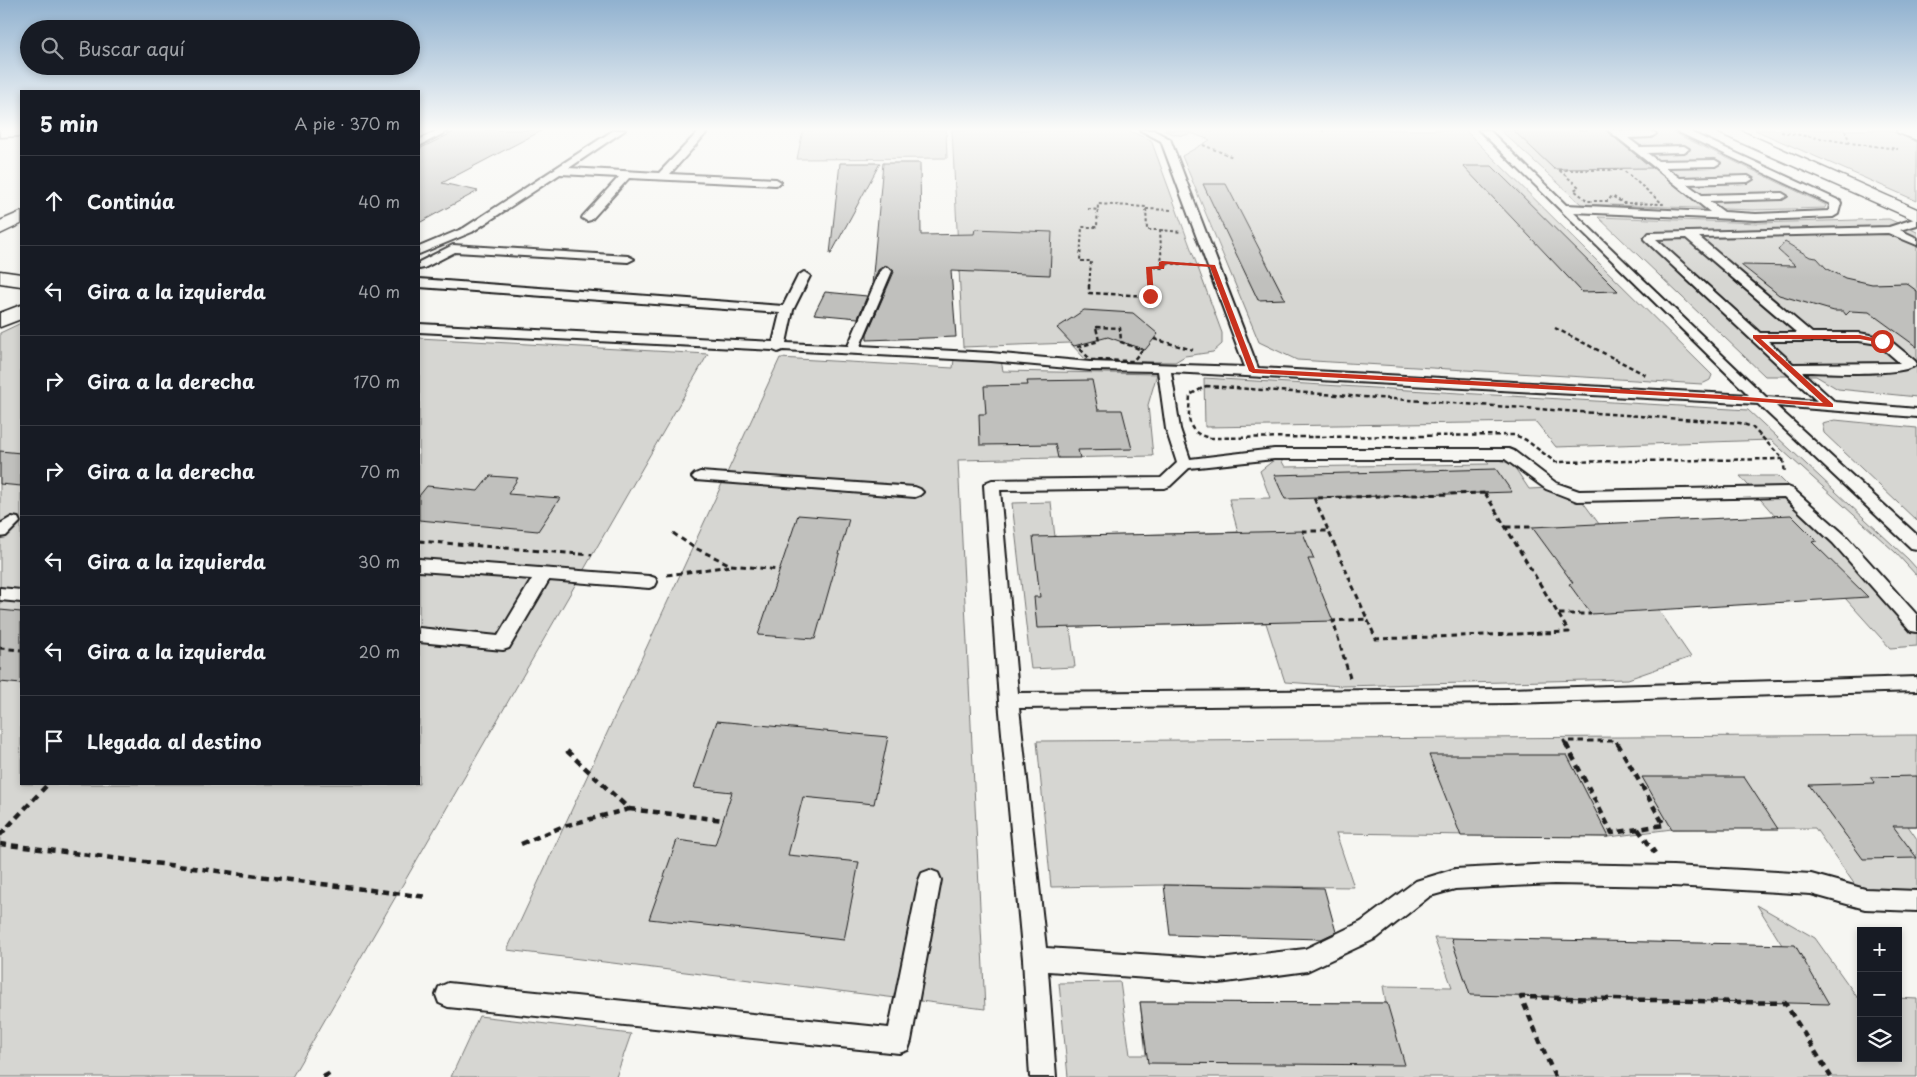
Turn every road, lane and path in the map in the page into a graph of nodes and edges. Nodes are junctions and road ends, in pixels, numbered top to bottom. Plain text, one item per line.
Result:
1 (546, 180) edge
2 (621, 180) edge
3 (743, 180) edge
4 (1181, 180) edge
5 (1536, 180) edge
6 (1571, 180) edge
7 (1635, 180) edge
8 (1703, 180) edge
9 (1787, 180) edge
10 (1837, 180) edge
11 (1677, 181) joint
12 (776, 182) dead end
13 (1782, 196) dead end
14 (1699, 198) junction
15 (1564, 208) junction
16 (1088, 209) dead end
17 (1146, 209) junction
18 (1098, 210) junction
19 (1192, 210) junction
20 (1721, 215) junction
21 (1917, 216) edge
22 (20, 218) edge
23 (587, 218) dead end
24 (1917, 222) edge
25 (0, 228) edge
26 (1890, 230) junction
27 (1690, 235) junction
28 (1917, 242) edge
29 (420, 251) edge
30 (628, 259) dead end
31 (1162, 262) junction
32 (420, 265) edge
33 (1213, 266) junction
34 (886, 271) dead end
35 (804, 276) dead end
36 (0, 277) edge
37 (20, 280) edge
38 (420, 283) edge
39 (787, 310) junction
40 (20, 311) edge
41 (0, 321) edge
42 (420, 328) edge
43 (1556, 328) dead end
44 (1756, 337) junction
45 (1809, 337) junction
46 (1078, 347) joint
47 (778, 348) junction
48 (852, 351) junction
49 (1164, 367) junction
50 (1789, 368) junction
51 (1253, 371) junction
52 (1667, 394) junction
53 (1762, 400) junction
54 (1830, 405) junction
55 (1917, 413) edge
56 (1762, 436) joint
57 (1185, 464) junction
58 (700, 477) dead end
59 (914, 492) dead end
60 (1532, 526) dead end
61 (1506, 527) junction
62 (1328, 531) junction
63 (1302, 532) dead end
64 (673, 533) dead end
65 (420, 542) edge
66 (1917, 544) edge
67 (592, 555) dead end
68 (420, 565) edge
69 (731, 566) junction
70 (779, 570) dead end
71 (544, 574) junction
72 (654, 579) joint
73 (0, 594) edge
74 (20, 596) edge
75 (1559, 614) junction
76 (1591, 614) dead end
77 (1368, 619) junction
78 (1917, 626) edge
79 (420, 635) edge
80 (0, 648) edge
81 (20, 650) edge
82 (1917, 684) edge
83 (1357, 698) junction
84 (1009, 701) junction
85 (1588, 739) joint
86 (566, 752) dead end
87 (47, 785) edge
88 (630, 808) junction
89 (723, 820) dead end
90 (0, 835) edge
91 (0, 844) edge
92 (522, 844) dead end
93 (930, 880) dead end
94 (427, 897) dead end
95 (1917, 900) edge
96 (1035, 959) junction
97 (448, 995) dead end
98 (331, 1072) dead end
99 (323, 1077) edge
100 (1043, 1077) edge
101 (1556, 1077) edge
102 (1831, 1077) edge

1 - 29 lane
2 - 23 lane
3 - 12 lane
4 - 19 lane
5 - 15 lane
6 - 7 path
8 - 11 lane
9 - 20 lane
10 - 21 main road
11 - 14 lane
13 - 14 lane
14 - 20 lane
15 - 20 lane
15 - 53 lane
16 - 18 path
17 - 18 path
17 - 19 path
17 - 31 path
18 - 31 path
19 - 33 lane
22 - 25 main road
24 - 26 lane
26 - 27 lane
26 - 28 lane
27 - 44 lane
27 - 45 lane
30 - 32 lane
31 - 33 path
33 - 51 lane
34 - 48 lane
35 - 39 lane
36 - 37 main road
38 - 39 lane
39 - 47 lane
40 - 41 main road
42 - 47 lane
43 - 52 path
44 - 45 lane
44 - 50 lane
45 - 50 lane
46 - 46 path
47 - 48 lane
48 - 49 lane
49 - 51 lane
49 - 57 lane
50 - 54 lane
51 - 52 lane
52 - 53 lane
53 - 54 lane
53 - 66 lane
54 - 55 lane
56 - 56 path
57 - 78 lane
57 - 84 lane
58 - 59 lane
60 - 61 path
61 - 62 path
61 - 75 path
62 - 63 path
62 - 77 path
64 - 69 path
65 - 67 path
68 - 71 lane
69 - 70 path
69 - 72 path
71 - 72 lane
71 - 79 lane
73 - 74 lane
75 - 76 path
75 - 77 path
77 - 83 path
80 - 81 path
82 - 83 lane
83 - 84 lane
84 - 96 lane
85 - 85 path
86 - 88 path
87 - 90 path
88 - 89 path
88 - 92 path
91 - 94 path
93 - 97 lane
95 - 96 lane
96 - 100 lane
98 - 99 path
101 - 102 path

